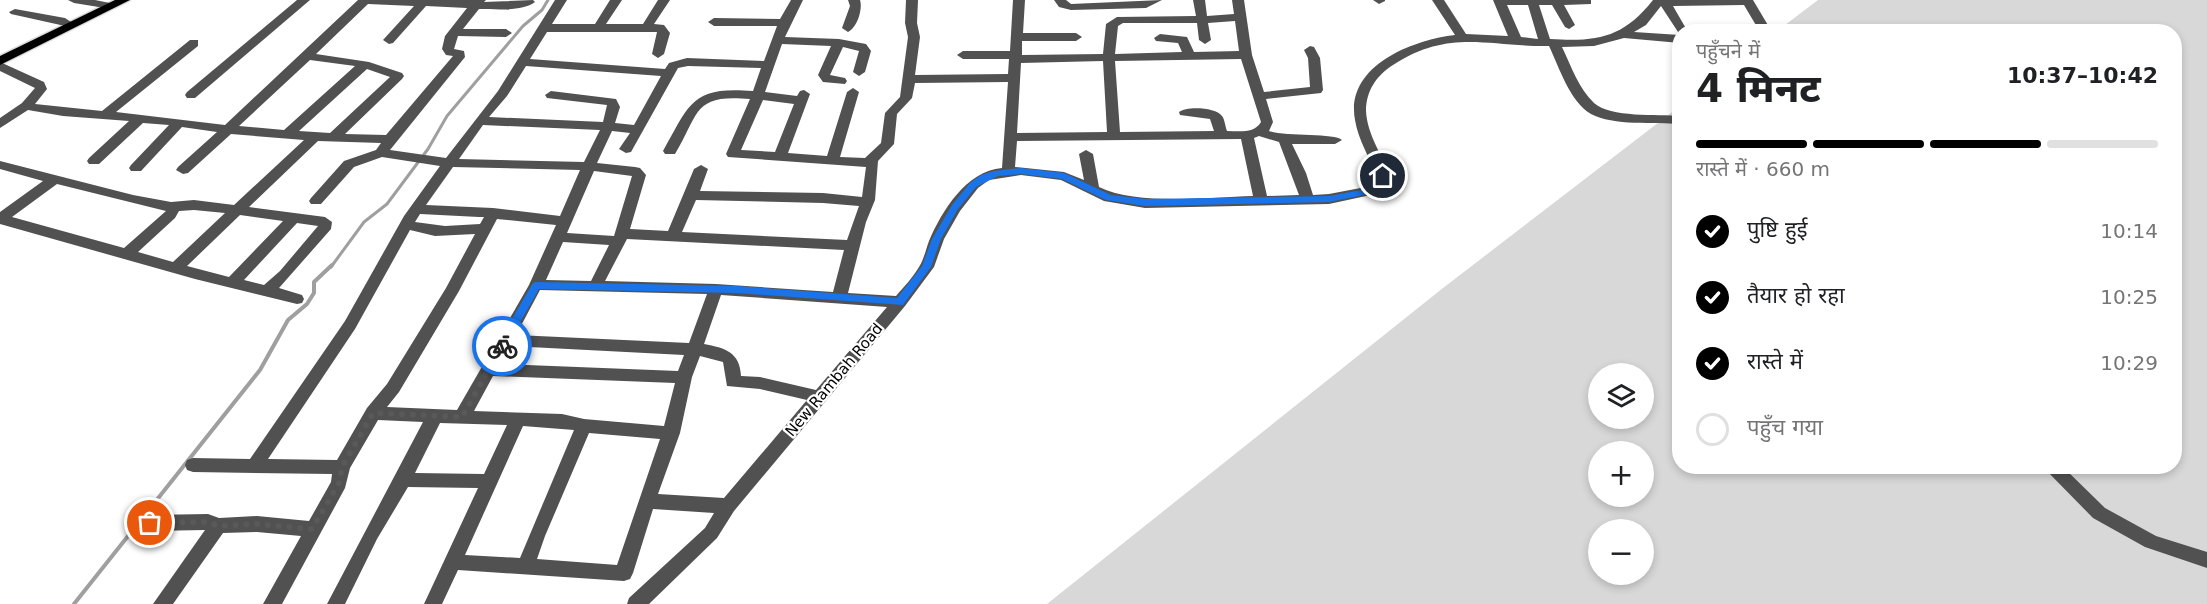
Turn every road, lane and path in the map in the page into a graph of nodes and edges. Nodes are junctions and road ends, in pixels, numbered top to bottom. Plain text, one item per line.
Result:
1 (74, 0) edge
2 (124, 0) edge
3 (304, 0) edge
4 (366, 0) edge
5 (561, 0) edge
6 (616, 0) edge
7 (664, 0) edge
8 (797, 0) edge
9 (854, 0) edge
10 (912, 0) edge
11 (1019, 0) edge
12 (1060, 0) edge
13 (1156, 0) edge
14 (1198, 0) edge
15 (1238, 0) edge
16 (1438, 0) edge
17 (420, 1) edge
18 (1499, 1) edge
19 (1533, 1) edge
20 (1663, 1) edge
21 (1748, 1) edge
22 (478, 2) edge
23 (529, 2) dead end
24 (1556, 2) junction
25 (1587, 2) dead end
26 (107, 4) edge
27 (15, 12) dead end
28 (1240, 17) junction
29 (1201, 19) junction
30 (65, 22) junction
31 (714, 22) dead end
32 (784, 23) junction
33 (1677, 24) edge
34 (1761, 24) edge
35 (1569, 25) dead end
36 (599, 27) junction
37 (647, 27) junction
38 (543, 28) junction
39 (455, 32) junction
40 (506, 33) dead end
41 (1620, 34) junction
42 (1017, 37) junction
43 (1076, 37) dead end
44 (1160, 38) dead end
45 (1463, 38) junction
46 (1672, 38) edge
47 (389, 40) dead end
48 (778, 40) junction
49 (1205, 40) dead end
50 (1516, 40) junction
51 (839, 43) junction
52 (194, 44) dead end
53 (1550, 44) junction
54 (859, 46) junction
55 (1310, 50) dead end
56 (0, 54) edge
57 (658, 54) dead end
58 (963, 55) dead end
59 (1246, 55) junction
60 (306, 56) junction
61 (1015, 57) junction
62 (1109, 57) junction
63 (1190, 57) junction
64 (0, 61) edge
65 (522, 62) junction
66 (364, 65) junction
67 (769, 65) junction
68 (0, 66) edge
69 (859, 72) dead end
70 (669, 73) junction
71 (1014, 78) junction
72 (909, 79) junction
73 (841, 81) dead end
74 (853, 92) dead end
75 (190, 94) dead end
76 (551, 95) dead end
77 (758, 96) junction
78 (1259, 96) junction
79 (26, 106) junction
80 (1185, 112) dead end
81 (105, 115) junction
82 (140, 118) junction
83 (1672, 119) edge
84 (480, 121) junction
85 (178, 123) junction
86 (0, 124) edge
87 (608, 126) junction
88 (228, 129) junction
89 (638, 130) junction
90 (1254, 134) junction
91 (287, 135) junction
92 (1221, 135) junction
93 (1114, 136) junction
94 (315, 137) junction
95 (1010, 137) junction
96 (333, 138) junction
97 (390, 139) junction
98 (1335, 140) dead end
99 (1285, 143) dead end
100 (670, 151) dead end
101 (381, 153) junction
102 (1086, 154) dead end
103 (780, 156) junction
104 (833, 159) junction
105 (94, 161) dead end
106 (870, 161) junction
107 (450, 163) junction
108 (0, 165) edge
109 (590, 166) junction
110 (136, 168) dead end
111 (701, 169) dead end
112 (183, 170) dead end
113 (625, 170) junction
114 (1008, 172) junction
115 (55, 179) junction
116 (1092, 189) junction
117 (691, 195) junction
118 (1307, 199) junction
119 (1261, 200) junction
120 (316, 201) dead end
121 (867, 202) junction
122 (171, 207) junction
123 (417, 209) junction
124 (237, 210) junction
125 (493, 213) junction
126 (295, 217) junction
127 (0, 219) edge
128 (566, 221) junction
129 (406, 224) junction
130 (485, 228) junction
131 (673, 236) junction
132 (558, 237) junction
133 (620, 238) junction
134 (854, 245) junction
135 (128, 253) junction
136 (176, 268) junction
137 (233, 282) junction
138 (536, 285) junction
139 (595, 287) junction
140 (716, 289) junction
141 (268, 290) junction
142 (840, 297) junction
143 (297, 299) dead end
144 (900, 302) junction
145 (505, 340) junction
146 (693, 349) junction
147 (489, 370) junction
148 (684, 377) junction
149 (820, 397) junction
150 (373, 413) junction
151 (435, 416) junction
152 (462, 417) junction
153 (518, 419) junction
154 (584, 426) junction
155 (672, 433) junction
156 (193, 465) dead end
157 (254, 466) junction
158 (342, 467) junction
159 (2058, 474) edge
160 (403, 480) junction
161 (488, 481) junction
162 (648, 501) junction
163 (728, 506) junction
164 (150, 523) dead end
165 (218, 526) junction
166 (312, 529) junction
167 (2207, 560) edge
168 (453, 562) junction
169 (526, 566) junction
170 (162, 604) edge
171 (272, 604) edge
172 (336, 604) edge
173 (433, 604) edge
174 (636, 604) edge

1 - 26 street
2 - 26 main road
3 - 75 street
4 - 17 street
4 - 60 street
5 - 38 street
6 - 36 street
7 - 37 street
8 - 32 street
9 - 54 street
10 - 72 street
11 - 42 street
12 - 13 street
14 - 29 street
15 - 28 street
16 - 45 street
17 - 22 street
17 - 47 street
18 - 19 street
18 - 50 street
19 - 24 street
19 - 53 street
20 - 21 street
20 - 33 street
20 - 41 street, New Rambah Road
21 - 34 street
22 - 23 street
22 - 39 street
24 - 25 street
24 - 35 street
26 - 30 main road
26 - 64 main road
27 - 30 street
28 - 29 street
28 - 59 street
29 - 49 street
29 - 62 street
30 - 56 main road
31 - 32 street
32 - 48 street
36 - 37 street
36 - 38 street
37 - 57 street
38 - 65 street
39 - 40 street
39 - 97 street
41 - 46 street
41 - 53 street, New Rambah Road
42 - 43 street
42 - 61 street
44 - 63 street
45 - 50 street, New Rambah Road
45 - 118 street, New Rambah Road
48 - 51 street
48 - 67 street
50 - 53 street, New Rambah Road
51 - 54 street
51 - 73 street
52 - 81 street
53 - 83 street
54 - 69 street
55 - 78 street
58 - 61 street
59 - 63 street
59 - 78 street
60 - 66 street
60 - 88 street
61 - 62 street
61 - 71 street
62 - 63 street
62 - 93 street
65 - 70 street
65 - 84 street
66 - 91 street
66 - 96 street
67 - 70 street
67 - 77 street
68 - 79 street
70 - 89 street
71 - 72 street
71 - 95 street
72 - 106 street
74 - 104 street
76 - 87 street
77 - 100 street
77 - 103 street
77 - 103 street
78 - 90 street
79 - 81 street
79 - 86 street
80 - 92 street
81 - 82 street
82 - 85 street
82 - 105 street
84 - 87 street
84 - 107 street
85 - 88 street
85 - 110 street
87 - 89 street
87 - 109 street
88 - 91 street
88 - 112 street
89 - 113 street
90 - 92 street
90 - 98 street
90 - 119 street
91 - 94 street
92 - 93 street
93 - 95 street
94 - 96 street
94 - 124 street
95 - 114 street
96 - 97 street
97 - 101 street
99 - 118 street
101 - 107 street
101 - 120 street
102 - 116 street
103 - 104 street
104 - 106 street
106 - 121 street
107 - 109 street
107 - 123 street
108 - 115 street
109 - 113 street
109 - 128 street
111 - 117 street
113 - 133 street
114 - 116 street, New Rambah Road
114 - 144 street, New Rambah Road
115 - 122 street
115 - 127 street
116 - 119 street, New Rambah Road
117 - 121 street
117 - 131 street
118 - 119 street, New Rambah Road
121 - 134 street
122 - 124 street
122 - 135 street
123 - 125 street
123 - 129 street
124 - 126 street
124 - 136 street
125 - 128 street
125 - 130 street
126 - 137 street
126 - 141 street
127 - 135 street
128 - 132 street
129 - 130 street
129 - 157 street
130 - 150 street
131 - 133 street
131 - 134 street
132 - 133 street
132 - 138 street
133 - 139 street
134 - 142 street
135 - 136 street
136 - 137 street
137 - 141 street
138 - 139 street
138 - 145 street
139 - 140 street
140 - 142 street
140 - 146 street
141 - 143 street
142 - 144 street
144 - 149 street, New Rambah Road
145 - 146 street
145 - 147 street
146 - 148 street
146 - 149 street
147 - 148 street
147 - 152 street
148 - 155 street
149 - 163 street, New Rambah Road
150 - 151 street
150 - 158 street
151 - 152 street
151 - 160 street
152 - 153 street
153 - 154 street
153 - 161 street
154 - 155 street
154 - 169 street
155 - 162 street
156 - 157 street
157 - 158 street
158 - 166 street
159 - 167 street
160 - 161 street
160 - 172 street
161 - 168 street
162 - 163 street
162 - 169 street
163 - 174 street, New Rambah Road
164 - 165 street
165 - 166 street
165 - 170 street
166 - 171 street
168 - 169 street
168 - 173 street

